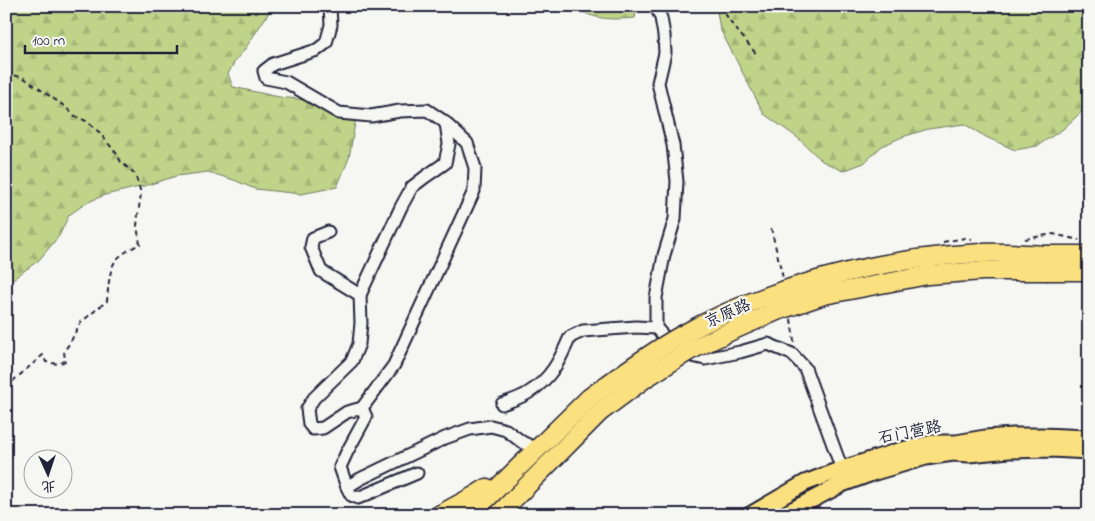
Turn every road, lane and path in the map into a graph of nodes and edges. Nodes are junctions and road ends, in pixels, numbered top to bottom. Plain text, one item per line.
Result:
1 (330, 6) edge
2 (656, 6) edge
3 (720, 6) edge
4 (757, 55) dead end
5 (6, 73) edge
6 (446, 123) junction
7 (328, 232) dead end
8 (1089, 255) edge
9 (1049, 263) junction
10 (1089, 271) edge
11 (360, 295) junction
12 (656, 328) junction
13 (6, 386) edge
14 (502, 404) dead end
15 (595, 405) junction
16 (362, 408) junction
17 (1089, 438) edge
18 (537, 449) junction
19 (1089, 451) edge
20 (519, 467) junction
21 (418, 473) dead end
22 (845, 475) junction
23 (347, 487) junction
24 (439, 515) edge
25 (470, 515) edge
26 (498, 515) edge
27 (750, 515) edge
28 (783, 515) edge

1 - 6 street
2 - 12 street
3 - 4 path
5 - 13 path
6 - 11 street
6 - 16 street
7 - 11 street
8 - 9 highway
9 - 10 highway
9 - 15 highway, 京原路, bridge
11 - 16 street
12 - 14 street
12 - 22 street
15 - 18 highway, 京原路
15 - 26 highway, 京原路
16 - 23 street
17 - 22 main road, 石门营路
18 - 20 highway, 京原路
18 - 23 street
19 - 22 main road, 石门营路
20 - 24 highway
20 - 25 highway, 京原路
21 - 23 street
22 - 27 main road, 石门营路
22 - 28 main road, 石门营路

